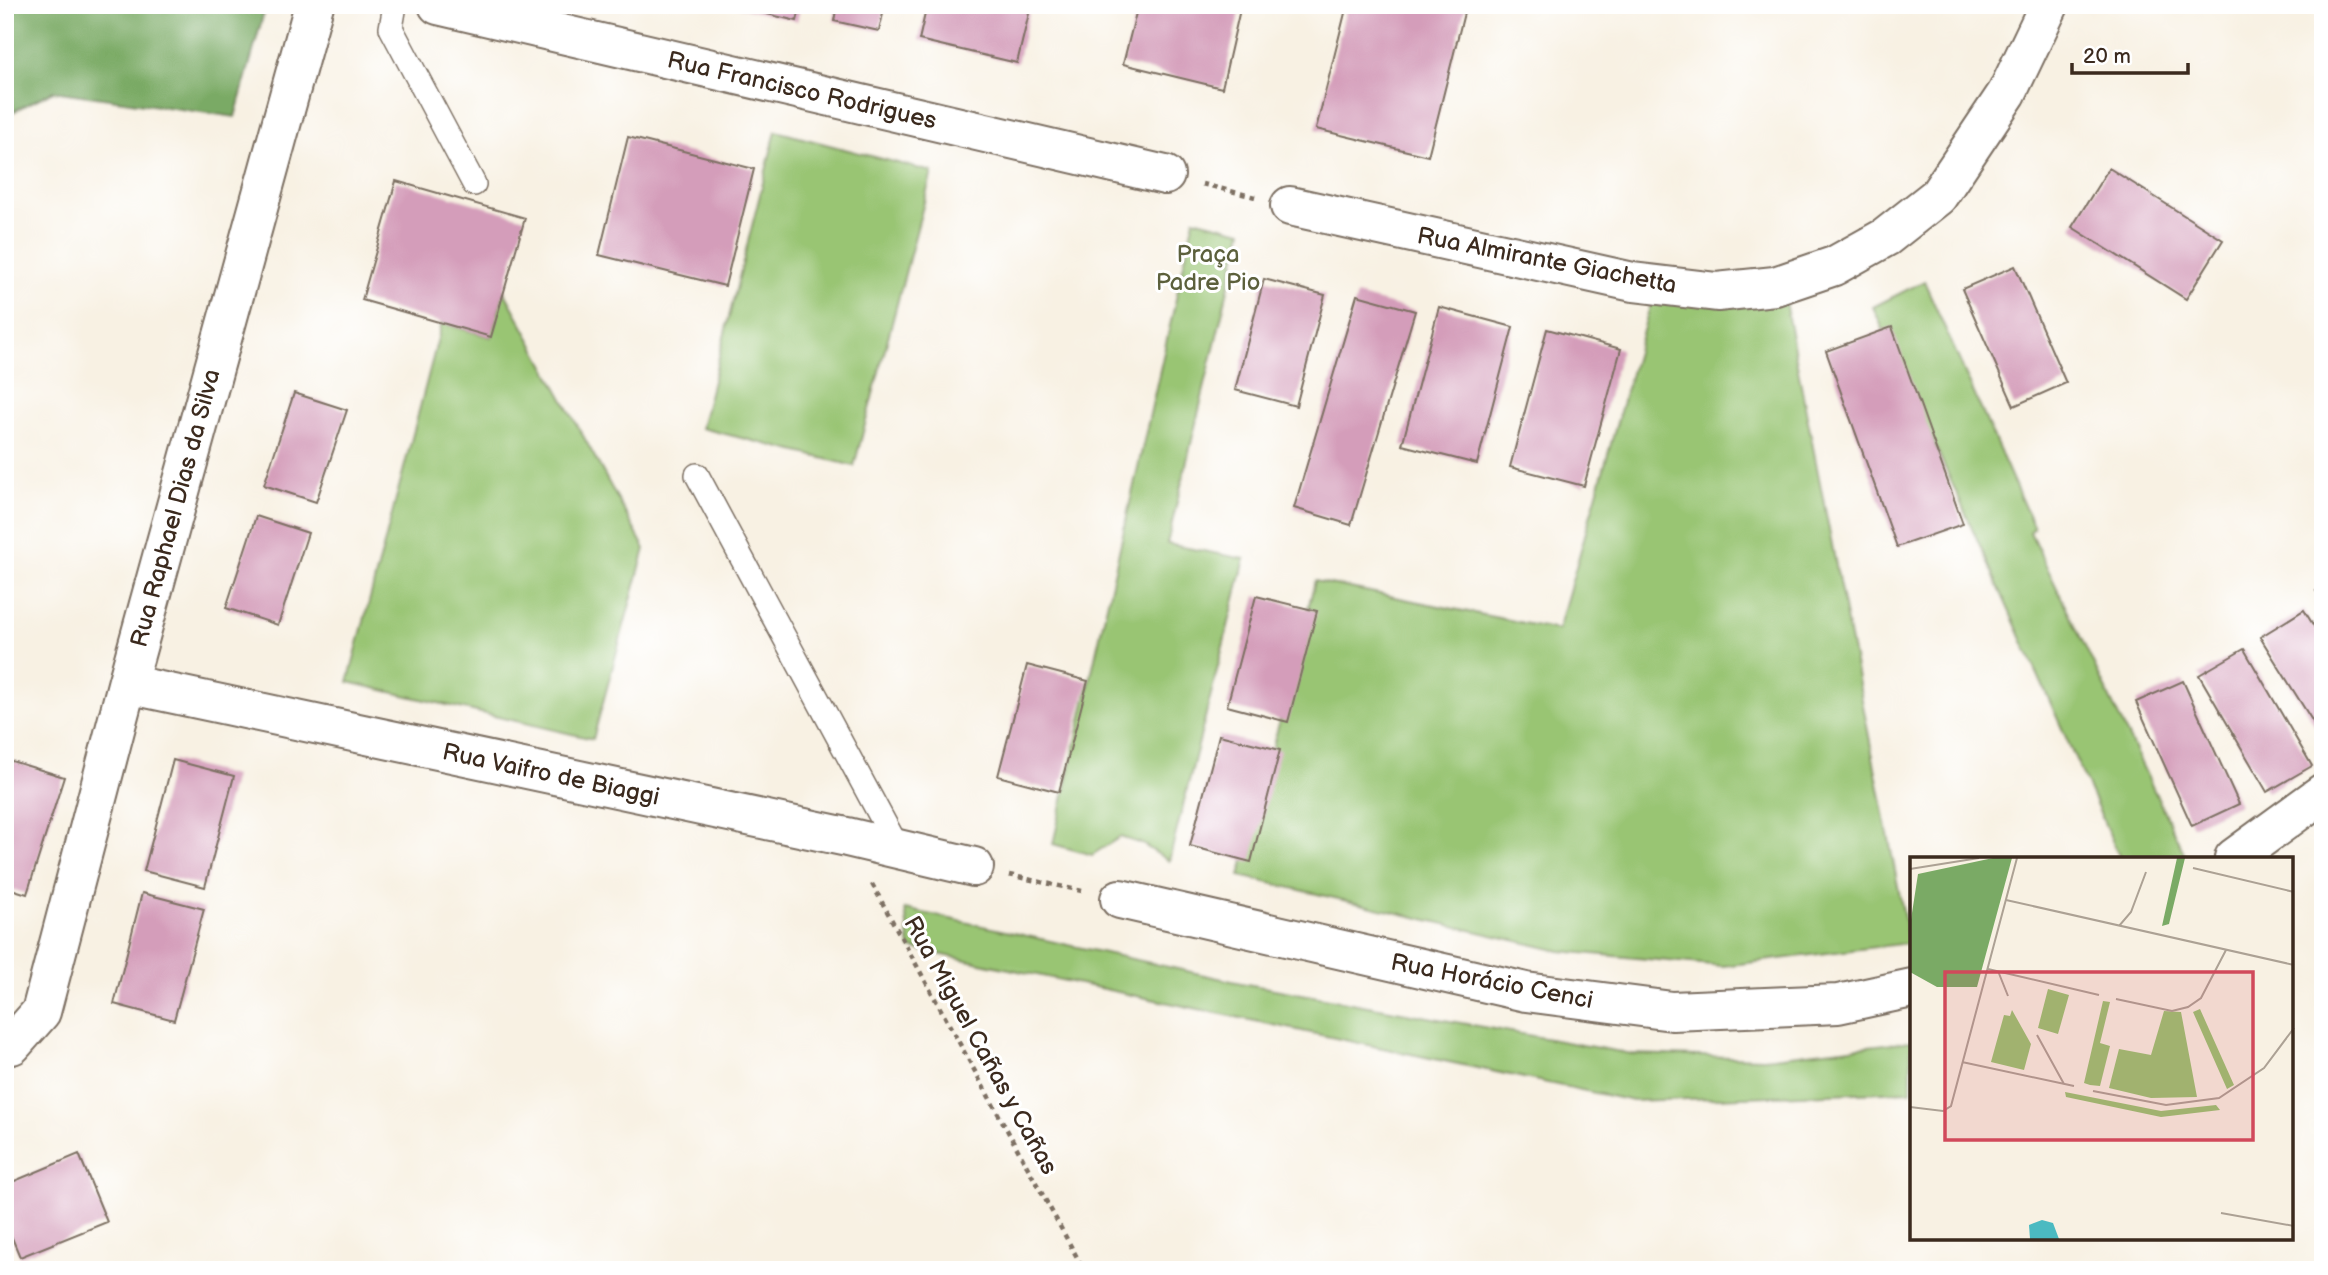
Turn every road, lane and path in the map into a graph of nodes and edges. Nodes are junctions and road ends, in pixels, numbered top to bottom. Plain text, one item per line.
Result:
1 (314, 5) edge
2 (395, 5) edge
3 (438, 5) edge
4 (2049, 5) edge
5 (1165, 175) joint
6 (474, 184) dead end
7 (1290, 206) joint
8 (697, 475) dead end
9 (127, 684) junction
10 (2323, 793) edge
11 (847, 837) junction
12 (900, 852) junction
13 (2237, 857) edge
14 (974, 867) joint
15 (1120, 899) joint
16 (1910, 988) edge
17 (5, 1046) edge
18 (1084, 1270) edge

1 - 9 street, Rua Raphael Dias da Silva
2 - 6 lane
3 - 5 street, Rua Francisco Rodrigues
4 - 7 street, Rua Almirante Giachetta
5 - 7 path
8 - 12 lane
9 - 11 street, Rua Vaifro de Biaggi
9 - 17 street, Rua Raphael Dias da Silva
10 - 13 street
11 - 12 street, Rua Vaifro de Biaggi
11 - 18 path, Rua Miguel Cañas y Cañas
12 - 14 street, Rua Vaifro de Biaggi
14 - 15 path
15 - 16 street, Rua Horácio Cenci

